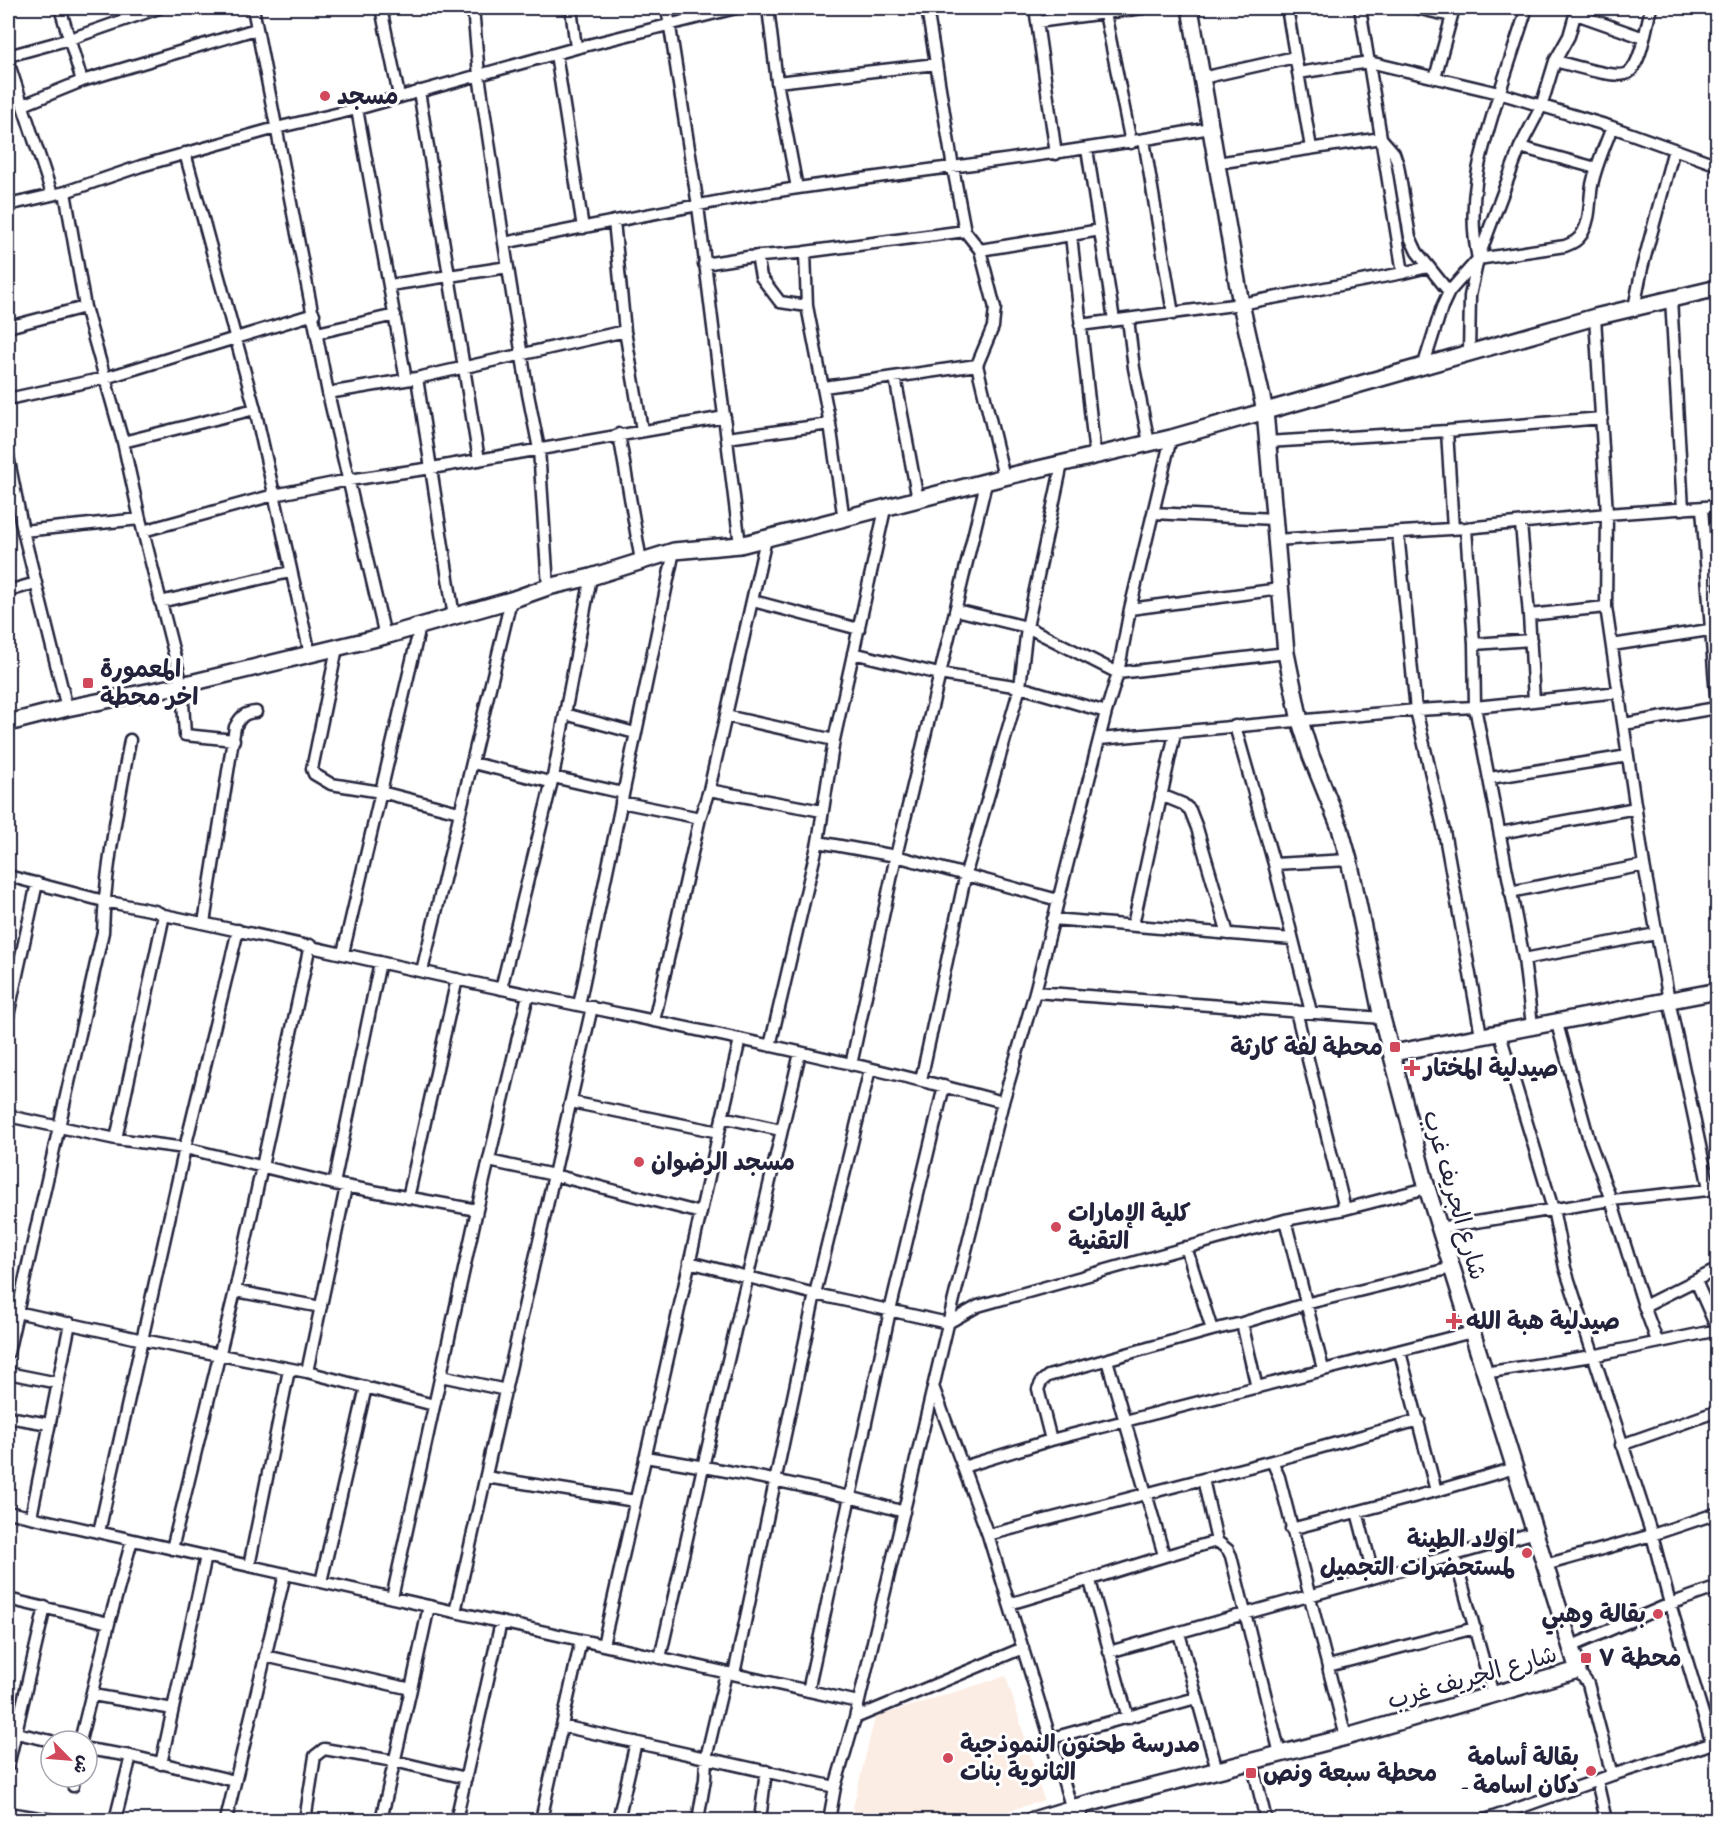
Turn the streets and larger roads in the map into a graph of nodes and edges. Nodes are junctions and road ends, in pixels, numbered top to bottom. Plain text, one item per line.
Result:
1 (60, 8) edge
2 (159, 8) edge
3 (253, 8) edge
4 (381, 8) edge
5 (473, 8) edge
6 (571, 8) edge
7 (667, 8) edge
8 (736, 8) edge
9 (768, 8) edge
10 (927, 8) edge
11 (1035, 8) edge
12 (1143, 8) edge
13 (1190, 8) edge
14 (1287, 8) edge
15 (1360, 8) edge
16 (1416, 8) edge
17 (1527, 8) edge
18 (1651, 8) edge
19 (1105, 10) edge
20 (1577, 11) edge
21 (1452, 12) edge
22 (1037, 22) junction
23 (669, 26) junction
24 (256, 29) junction
25 (1644, 38) junction
26 (69, 39) junction
27 (576, 48) junction
28 (556, 54) junction
29 (8, 56) edge
30 (1295, 57) junction
31 (8, 61) edge
32 (1555, 61) junction
33 (1369, 62) junction
34 (936, 64) junction
35 (10, 73) edge
36 (1298, 73) junction
37 (479, 75) junction
38 (1202, 78) junction
39 (1435, 78) junction
40 (82, 81) junction
41 (777, 82) junction
42 (419, 91) junction
43 (1500, 93) junction
44 (399, 96) junction
45 (23, 105) junction
46 (1541, 107) junction
47 (357, 109) junction
48 (1612, 127) junction
49 (276, 128) junction
50 (1210, 128) junction
51 (1381, 138) junction
52 (1144, 140) junction
53 (1131, 143) junction
54 (1520, 147) junction
55 (1087, 148) junction
56 (1311, 148) junction
57 (1674, 149) junction
58 (185, 153) junction
59 (1056, 154) junction
60 (1717, 162) edge
61 (1217, 163) junction
62 (953, 168) junction
63 (1596, 168) junction
64 (797, 188) junction
65 (65, 192) junction
66 (52, 194) junction
67 (8, 205) edge
68 (698, 206) junction
69 (614, 221) junction
70 (583, 228) junction
71 (1100, 230) junction
72 (965, 231) junction
73 (1071, 235) junction
74 (504, 243) junction
75 (980, 250) junction
76 (805, 252) junction
77 (757, 256) junction
78 (1478, 259) junction
79 (704, 264) junction
80 (508, 267) junction
81 (1428, 267) junction
82 (1402, 273) junction
83 (448, 278) junction
84 (390, 285) junction
85 (1718, 288) edge
86 (1449, 292) junction
87 (1671, 298) junction
88 (1241, 304) junction
89 (807, 306) junction
90 (85, 307) junction
91 (1634, 308) junction
92 (314, 314) junction
93 (1173, 314) junction
94 (395, 315) junction
95 (1595, 317) junction
96 (1128, 319) junction
97 (1114, 321) junction
98 (1080, 325) junction
99 (8, 327) edge
100 (625, 331) junction
101 (317, 333) junction
102 (237, 337) junction
103 (1469, 354) junction
104 (522, 356) junction
105 (977, 365) junction
106 (464, 367) junction
107 (1423, 367) junction
108 (895, 377) junction
109 (105, 378) junction
110 (411, 379) junction
111 (824, 387) junction
112 (328, 393) junction
113 (8, 399) edge
114 (255, 409) junction
115 (1265, 411) junction
116 (724, 417) junction
117 (1602, 418) junction
118 (831, 424) junction
119 (642, 430) junction
120 (1447, 431) junction
121 (619, 435) junction
122 (727, 438) junction
123 (1171, 438) junction
124 (123, 442) junction
125 (1267, 442) junction
126 (1149, 443) junction
127 (539, 449) junction
128 (8, 456) edge
129 (1095, 456) junction
130 (478, 460) junction
131 (1062, 464) junction
132 (432, 468) junction
133 (1004, 477) junction
134 (349, 480) junction
135 (986, 483) junction
136 (274, 495) junction
137 (918, 500) junction
138 (1718, 506) edge
139 (1702, 508) junction
140 (885, 509) junction
141 (1683, 509) junction
142 (1153, 513) junction
143 (1607, 514) junction
144 (140, 519) junction
145 (1274, 519) junction
146 (844, 520) junction
147 (1521, 524) junction
148 (1466, 528) junction
149 (1453, 529) junction
150 (23, 531) junction
151 (143, 531) junction
152 (1398, 533) junction
153 (766, 538) junction
154 (1275, 540) junction
155 (740, 545) junction
156 (674, 551) junction
157 (641, 561) junction
158 (291, 572) junction
159 (591, 578) junction
160 (36, 583) junction
161 (548, 587) junction
162 (1280, 589) junction
163 (8, 591) edge
164 (511, 600) junction
165 (753, 601) junction
166 (160, 602) junction
167 (1606, 607) junction
168 (1130, 609) junction
169 (956, 610) junction
170 (1529, 615) junction
171 (454, 617) junction
172 (420, 626) junction
173 (1027, 627) junction
174 (859, 629) junction
175 (1709, 630) junction
176 (385, 636) junction
177 (1530, 640) junction
178 (1474, 644) junction
179 (1612, 645) junction
180 (337, 648) junction
181 (853, 653) junction
182 (1286, 653) junction
183 (310, 654) junction
184 (1118, 673) junction
185 (939, 674) junction
186 (182, 686) junction
187 (1020, 687) junction
188 (1619, 692) junction
189 (1533, 701) junction
190 (1475, 707) junction
191 (67, 708) junction
192 (1716, 708) edge
193 (1416, 710) junction
194 (256, 712) dead end
195 (1106, 712) junction
196 (565, 714) junction
197 (726, 716) junction
198 (1300, 722) junction
199 (8, 723) edge
200 (1624, 724) junction
201 (1718, 724) edge
202 (1235, 726) junction
203 (1175, 733) junction
204 (635, 734) junction
205 (1100, 739) junction
206 (130, 740) dead end
207 (234, 740) junction
208 (834, 740) junction
209 (1628, 756) junction
210 (473, 763) junction
211 (1490, 778) junction
212 (552, 779) junction
213 (708, 790) junction
214 (381, 792) junction
215 (1161, 795) junction
216 (622, 797) junction
217 (1636, 807) junction
218 (822, 811) junction
219 (459, 812) junction
220 (700, 818) junction
221 (1500, 833) junction
222 (818, 842) junction
223 (896, 856) junction
224 (1349, 860) junction
225 (1274, 864) junction
226 (1644, 865) junction
227 (966, 873) junction
228 (8, 876) edge
229 (37, 883) junction
230 (1510, 892) junction
231 (1058, 900) junction
232 (104, 901) junction
233 (164, 915) junction
234 (1053, 919) junction
235 (204, 923) junction
236 (1133, 925) junction
237 (238, 930) junction
238 (1228, 934) junction
239 (1656, 934) junction
240 (1292, 939) junction
241 (310, 945) junction
242 (343, 953) junction
243 (1524, 959) junction
244 (380, 962) junction
245 (422, 971) junction
246 (458, 979) junction
247 (501, 989) junction
248 (1718, 991) edge
249 (1035, 992) junction
250 (528, 995) junction
251 (1669, 1000) junction
252 (579, 1005) junction
253 (592, 1007) junction
254 (1296, 1011) junction
255 (1311, 1012) junction
256 (8, 1016) edge
257 (1382, 1018) junction
258 (1557, 1020) junction
259 (654, 1021) junction
260 (1532, 1025) junction
261 (1499, 1031) junction
262 (1481, 1035) junction
263 (740, 1039) junction
264 (770, 1046) junction
265 (800, 1053) junction
266 (1392, 1053) junction
267 (851, 1065) junction
268 (870, 1069) junction
269 (921, 1080) junction
270 (944, 1086) junction
271 (571, 1102) junction
272 (1003, 1102) junction
273 (8, 1116) edge
274 (722, 1117) junction
275 (59, 1127) junction
276 (781, 1130) junction
277 (719, 1132) junction
278 (116, 1139) junction
279 (185, 1148) junction
280 (489, 1161) junction
281 (261, 1167) junction
282 (554, 1175) junction
283 (334, 1184) junction
284 (346, 1187) junction
285 (1426, 1188) junction
286 (1713, 1189) edge
287 (408, 1198) junction
288 (1611, 1200) junction
289 (1345, 1209) junction
290 (1553, 1209) junction
291 (477, 1210) junction
292 (700, 1213) junction
293 (1285, 1220) junction
294 (1439, 1228) junction
295 (1186, 1247) junction
296 (689, 1262) junction
297 (1452, 1268) junction
298 (1718, 1269) edge
299 (747, 1275) junction
300 (1696, 1281) junction
301 (236, 1291) junction
302 (815, 1294) junction
303 (1305, 1304) junction
304 (1644, 1306) junction
305 (321, 1307) junction
306 (890, 1311) junction
307 (17, 1312) junction
308 (70, 1323) junction
309 (948, 1323) junction
310 (1242, 1323) junction
311 (1717, 1329) edge
312 (1212, 1330) junction
313 (1472, 1332) junction
314 (143, 1340) junction
315 (1657, 1341) junction
316 (8, 1351) edge
317 (1400, 1352) junction
318 (221, 1355) junction
319 (1592, 1356) junction
320 (1107, 1360) junction
321 (1323, 1369) junction
322 (289, 1370) junction
323 (307, 1372) junction
324 (8, 1373) edge
325 (1484, 1373) junction
326 (441, 1376) junction
327 (58, 1383) junction
328 (366, 1387) junction
329 (1257, 1388) junction
330 (934, 1389) junction
331 (506, 1390) junction
332 (434, 1405) junction
333 (1718, 1412) edge
334 (8, 1417) edge
335 (1419, 1420) junction
336 (1124, 1422) junction
337 (49, 1424) junction
338 (1051, 1440) junction
339 (1621, 1445) junction
340 (645, 1457) junction
341 (1272, 1461) junction
342 (703, 1467) junction
343 (963, 1467) junction
344 (1515, 1468) junction
345 (486, 1477) junction
346 (1203, 1479) junction
347 (777, 1480) junction
348 (1436, 1491) junction
349 (1145, 1493) junction
350 (851, 1497) junction
351 (635, 1501) junction
352 (8, 1512) edge
353 (904, 1512) junction
354 (1357, 1512) junction
355 (1718, 1513) edge
356 (31, 1517) junction
357 (1291, 1529) junction
358 (99, 1532) junction
359 (1536, 1532) junction
360 (988, 1535) junction
361 (1652, 1535) junction
362 (132, 1540) junction
363 (1217, 1541) junction
364 (172, 1549) junction
365 (1454, 1554) junction
366 (1164, 1555) junction
367 (206, 1556) junction
368 (1545, 1564) junction
369 (249, 1566) junction
370 (285, 1574) junction
371 (1374, 1577) junction
372 (1090, 1581) junction
373 (321, 1582) junction
374 (1718, 1587) edge
375 (1308, 1595) junction
376 (392, 1598) junction
377 (8, 1599) edge
378 (1009, 1604) junction
379 (1670, 1604) junction
380 (429, 1606) junction
381 (45, 1607) junction
382 (455, 1612) junction
383 (1244, 1613) junction
384 (501, 1622) junction
385 (109, 1623) junction
386 (1475, 1628) junction
387 (1179, 1633) junction
388 (581, 1640) junction
389 (603, 1645) junction
390 (1572, 1646) junction
391 (1023, 1648) junction
392 (1109, 1652) junction
393 (265, 1656) junction
394 (660, 1658) junction
395 (1328, 1666) junction
396 (1578, 1670) junction
397 (730, 1673) junction
398 (411, 1689) junction
399 (808, 1691) junction
400 (93, 1695) junction
401 (1493, 1695) junction
402 (1196, 1698) junction
403 (858, 1702) junction
404 (173, 1709) junction
405 (855, 1718) junction
406 (1128, 1718) junction
407 (562, 1725) junction
408 (83, 1729) edge
409 (12, 1732) edge
410 (1346, 1737) junction
411 (39, 1738) edge
412 (1049, 1739) junction
413 (636, 1742) junction
414 (1714, 1743) edge
415 (99, 1751) edge
416 (1280, 1754) junction
417 (131, 1756) junction
418 (706, 1758) junction
419 (394, 1761) junction
420 (1252, 1762) junction
421 (161, 1764) junction
422 (8, 1766) edge
423 (1217, 1770) junction
424 (766, 1771) junction
425 (1612, 1775) junction
426 (466, 1778) junction
427 (1597, 1780) junction
428 (235, 1781) junction
429 (835, 1786) junction
430 (1078, 1812) edge
431 (8, 1814) edge
432 (52, 1821) edge
433 (115, 1821) edge
434 (226, 1821) edge
435 (305, 1821) edge
436 (381, 1821) edge
437 (456, 1821) edge
438 (541, 1821) edge
439 (618, 1821) edge
440 (698, 1821) edge
441 (760, 1821) edge
442 (829, 1821) edge
443 (1033, 1821) edge
444 (1266, 1821) edge
445 (1485, 1821) edge
446 (1606, 1821) edge

1 - 26 street
2 - 26 street
3 - 24 street
4 - 44 street
5 - 37 street
6 - 27 street
7 - 23 street
8 - 23 street
9 - 41 street
10 - 34 street
11 - 22 street
12 - 19 street
13 - 38 street, شارع الجريف غرب
14 - 30 street
15 - 33 street
16 - 21 street
17 - 43 street
18 - 25 street
19 - 22 street
19 - 53 street
20 - 25 street
20 - 32 street
21 - 39 street
22 - 59 street
23 - 27 street
23 - 68 street
24 - 40 street
24 - 49 street
25 - 32 street
26 - 29 street
26 - 40 street
27 - 28 street
28 - 37 street
28 - 70 street
30 - 36 street
30 - 38 street
31 - 35 street
32 - 46 street
33 - 36 street
33 - 39 street
33 - 51 street
34 - 41 street
34 - 62 street
35 - 45 street
36 - 56 street
37 - 42 street
37 - 74 street
38 - 50 street, شارع الجريف غرب
39 - 43 street
40 - 45 street
41 - 64 street
42 - 44 street
42 - 83 street
43 - 46 street
43 - 78 street
44 - 47 street
45 - 66 street
46 - 48 street
46 - 54 street
47 - 49 street
47 - 84 street
48 - 57 street
48 - 63 street
49 - 58 street
49 - 92 street
50 - 52 street
50 - 61 street, شارع الجريف غرب
51 - 56 street
51 - 81 street
51 - 82 street
52 - 53 street
52 - 93 street
53 - 55 street
54 - 63 street
54 - 78 street
55 - 59 street
55 - 71 street
56 - 61 street
57 - 60 street
57 - 91 street
58 - 65 street
58 - 102 street
59 - 62 street
61 - 88 street, شارع الجريف غرب
62 - 64 street
62 - 72 street
63 - 78 street
64 - 68 street
65 - 66 street
65 - 90 street
66 - 67 street
68 - 69 street
68 - 79 street
69 - 70 street
69 - 100 street
70 - 74 street
71 - 73 street
71 - 97 street
72 - 75 street
72 - 76 street
73 - 75 street
73 - 98 street
74 - 80 street
75 - 105 street
76 - 77 street
76 - 89 street
77 - 79 street
77 - 89 street
78 - 86 street
78 - 103 street
79 - 116 street
80 - 83 street
80 - 104 street
81 - 82 street
81 - 86 street
82 - 88 street
83 - 84 street
83 - 106 street
84 - 94 street
85 - 87 street
86 - 107 street
87 - 91 street
87 - 141 street
88 - 93 street
88 - 115 street, شارع الجريف غرب
89 - 111 street
90 - 99 street
90 - 109 street
91 - 95 street
92 - 101 street
92 - 102 street
93 - 96 street
94 - 101 street
94 - 110 street
95 - 103 street
95 - 117 street
96 - 97 street
96 - 126 street
97 - 98 street
98 - 129 street
100 - 104 street
100 - 119 street
101 - 112 street
102 - 109 street
102 - 114 street
103 - 107 street
104 - 106 street
104 - 127 street
105 - 108 street
105 - 133 street
106 - 110 street
106 - 130 street
107 - 115 street
108 - 111 street
108 - 137 street
109 - 113 street
109 - 124 street
110 - 112 street
110 - 132 street
111 - 118 street
112 - 134 street
114 - 124 street
114 - 136 street
115 - 123 street
115 - 125 street, شارع الجريف غرب
116 - 119 street
116 - 122 street
117 - 120 street
117 - 143 street
118 - 122 street
118 - 146 street
119 - 121 street
120 - 125 street
120 - 149 street
121 - 127 street
121 - 157 street
122 - 155 street
123 - 126 street
123 - 142 street
124 - 144 street
125 - 145 street, شارع الجريف غرب
126 - 129 street
127 - 130 street
127 - 161 street
128 - 150 street
129 - 131 street
130 - 132 street
131 - 133 street
131 - 173 street
132 - 134 street
132 - 171 street
133 - 135 street
134 - 136 street
134 - 176 street
135 - 137 street
135 - 169 street
136 - 151 street
136 - 158 street
137 - 140 street
138 - 139 street
139 - 141 street
139 - 175 street
140 - 146 street
140 - 174 street
141 - 143 street
142 - 145 street
142 - 168 street
143 - 147 street
143 - 167 street
144 - 150 street
144 - 151 street
145 - 154 street, شارع الجريف غرب
146 - 153 street
147 - 148 street
147 - 170 street
148 - 149 street
148 - 178 street
149 - 152 street
150 - 160 street
151 - 166 street
152 - 154 street
152 - 193 street
153 - 155 street
153 - 165 street
154 - 162 street, شارع الجريف غرب
155 - 156 street
156 - 157 street
156 - 204 street
157 - 159 street
158 - 166 street
158 - 183 street
159 - 161 street
159 - 196 street
160 - 163 street
160 - 191 street
161 - 164 street
162 - 168 street
162 - 182 street, شارع الجريف غرب
164 - 171 street
164 - 210 street
165 - 174 street
165 - 197 street
166 - 186 street
167 - 170 street
167 - 179 street
168 - 184 street
169 - 173 street
169 - 185 street
170 - 177 street
171 - 172 street
172 - 176 street
172 - 214 street
173 - 184 street
173 - 187 street
174 - 181 street
175 - 179 street
175 - 192 street
176 - 180 street
177 - 178 street
177 - 189 street
178 - 190 street
179 - 188 street
180 - 183 street
180 - 214 street
181 - 185 street
181 - 208 street
182 - 184 street
182 - 198 street, شارع الجريف غرب
183 - 186 street
184 - 195 street
185 - 187 street
185 - 223 street
186 - 191 street
186 - 207 street
187 - 195 street
187 - 227 street
188 - 189 street
188 - 200 street
189 - 190 street
190 - 193 street
190 - 211 street
191 - 199 street
192 - 200 street
192 - 201 street
193 - 198 street
193 - 262 street
194 - 207 street
195 - 205 street
196 - 204 street
196 - 212 street
197 - 208 street
197 - 213 street
198 - 202 street
198 - 224 street, شارع الجريف غرب
200 - 209 street
202 - 203 street
202 - 225 street
203 - 205 street
203 - 215 street
204 - 216 street
205 - 231 street
206 - 232 street
207 - 235 street
208 - 218 street
209 - 211 street
209 - 217 street
210 - 212 street
210 - 219 street
211 - 221 street
212 - 216 street
212 - 247 street
213 - 218 street
213 - 220 street
214 - 219 street
214 - 242 street
215 - 236 street
215 - 238 street
216 - 220 street
216 - 252 street
217 - 221 street
217 - 226 street
218 - 222 street
219 - 245 street
220 - 259 street
221 - 230 street
222 - 223 street
222 - 264 street
223 - 227 street
223 - 267 street
224 - 225 street
224 - 257 street, شارع الجريف غرب
225 - 240 street
226 - 230 street
226 - 239 street
227 - 231 street
227 - 269 street
228 - 229 street
229 - 232 street
229 - 256 street
230 - 243 street
231 - 234 street
232 - 233 street
232 - 275 street
233 - 235 street
233 - 278 street
234 - 236 street
234 - 249 street
235 - 237 street
236 - 238 street
237 - 241 street
237 - 279 street
238 - 240 street
239 - 243 street
239 - 251 street
240 - 255 street
241 - 242 street
241 - 281 street
242 - 244 street
243 - 260 street
244 - 245 street
244 - 283 street
245 - 246 street
246 - 247 street
246 - 287 street
247 - 250 street
248 - 251 street
249 - 254 street
249 - 272 street
250 - 252 street
250 - 280 street
251 - 258 street
251 - 286 street
252 - 253 street
253 - 259 street
253 - 271 street
254 - 255 street
254 - 289 street
255 - 257 street
257 - 266 street, شارع الجريف غرب
258 - 260 street
258 - 288 street
259 - 263 street
260 - 261 street
261 - 262 street
261 - 290 street
262 - 266 street
263 - 264 street
263 - 274 street
264 - 265 street
265 - 267 street
265 - 276 street
266 - 285 street, شارع الجريف غرب
267 - 268 street
268 - 269 street
268 - 302 street
269 - 270 street
270 - 272 street
270 - 306 street
271 - 277 street
271 - 282 street
272 - 309 street
273 - 275 street
274 - 276 street
274 - 277 street
275 - 278 street
275 - 307 street
276 - 299 street
277 - 292 street
278 - 279 street
279 - 281 street
279 - 314 street
280 - 282 street
280 - 291 street
281 - 283 street
281 - 301 street
282 - 292 street
282 - 331 street
283 - 284 street
284 - 287 street
284 - 305 street
285 - 289 street
285 - 294 street, شارع الجريف غرب
286 - 288 street
287 - 291 street
288 - 290 street
288 - 304 street
289 - 293 street
290 - 294 street
290 - 319 street
291 - 326 street
292 - 296 street
293 - 295 street
293 - 303 street
294 - 297 street, شارع الجريف غرب
295 - 309 street
295 - 312 street
296 - 299 street
296 - 340 street
297 - 303 street
297 - 313 street, شارع الجريف غرب
298 - 300 street
299 - 302 street
299 - 342 street
300 - 304 street
300 - 311 street
301 - 305 street
301 - 318 street
302 - 306 street
302 - 347 street
303 - 310 street
303 - 321 street
304 - 315 street
305 - 323 street
306 - 309 street
306 - 350 street
307 - 308 street
307 - 316 street
308 - 314 street
308 - 327 street
309 - 330 street
310 - 312 street
310 - 329 street
311 - 315 street
312 - 320 street
313 - 317 street
313 - 325 street, شارع الجريف غرب
314 - 318 street
314 - 358 street
315 - 319 street
317 - 321 street
317 - 335 street
318 - 322 street
318 - 364 street
319 - 325 street
319 - 339 street
320 - 336 street
320 - 338 street
321 - 329 street
322 - 323 street
322 - 369 street
323 - 328 street
324 - 327 street
325 - 344 street, شارع الجريف غرب
326 - 331 street
326 - 332 street
327 - 337 street
328 - 332 street
328 - 373 street
329 - 336 street
330 - 343 street
330 - 353 street
331 - 345 street
332 - 376 street
333 - 339 street
334 - 337 street
335 - 341 street
335 - 348 street
336 - 338 street
336 - 349 street
337 - 356 street
338 - 343 street
339 - 361 street
340 - 342 street
340 - 351 street
341 - 346 street
341 - 357 street
342 - 347 street
342 - 394 street
343 - 360 street
344 - 348 street
344 - 359 street, شارع الجريف غرب
345 - 351 street
345 - 382 street
346 - 349 street
346 - 363 street
347 - 350 street
347 - 397 street
348 - 354 street
349 - 360 street
349 - 366 street
350 - 353 street
350 - 399 street
351 - 389 street
352 - 356 street
353 - 403 street
354 - 357 street
354 - 371 street
355 - 361 street
356 - 358 street
357 - 375 street
358 - 362 street
359 - 365 street
359 - 368 street, شارع الجريف غرب
360 - 378 street
361 - 368 street
361 - 379 street
362 - 364 street
362 - 385 street
363 - 366 street
363 - 383 street
364 - 367 street
365 - 371 street
365 - 386 street
366 - 372 street
367 - 369 street
367 - 404 street
368 - 390 street, شارع الجريف غرب
369 - 370 street
370 - 373 street
370 - 393 street
371 - 375 street
372 - 378 street
372 - 392 street
373 - 376 street
374 - 379 street
375 - 383 street
375 - 395 street
376 - 380 street
377 - 381 street
378 - 391 street
379 - 390 street
379 - 414 street
380 - 382 street
380 - 398 street
381 - 385 street
381 - 409 street
382 - 384 street
383 - 387 street
383 - 416 street
384 - 388 street
384 - 426 street
385 - 400 street
386 - 395 street
386 - 401 street
387 - 392 street
387 - 402 street
388 - 389 street
388 - 407 street
389 - 394 street
390 - 396 street, شارع الجريف غرب
391 - 405 street
391 - 412 street
392 - 406 street
393 - 398 street
393 - 428 street
394 - 397 street
395 - 410 street
396 - 401 street, شارع الجريف غرب
396 - 425 street
397 - 399 street
397 - 418 street
398 - 419 street
399 - 403 street
400 - 404 street
400 - 408 street
401 - 410 street, شارع الجريف غرب
402 - 406 street
402 - 423 street
403 - 405 street
404 - 421 street
405 - 429 street
406 - 412 street
407 - 413 street
407 - 438 street
409 - 411 street
409 - 422 street
410 - 416 street, شارع الجريف غرب
412 - 430 street
413 - 418 street
413 - 439 street
414 - 425 street
415 - 417 street
416 - 420 street, شارع الجريف غرب
417 - 421 street
417 - 433 street
418 - 424 street
418 - 440 street
419 - 426 street
419 - 435 street
419 - 436 street
420 - 423 street, شارع الجريف غرب
420 - 444 street
421 - 428 street
423 - 430 street, شارع الجريف غرب
424 - 429 street
424 - 441 street
425 - 427 street
426 - 437 street
427 - 445 street
427 - 446 street
428 - 434 street
429 - 442 street
430 - 443 street, شارع الجريف غرب
431 - 432 street

